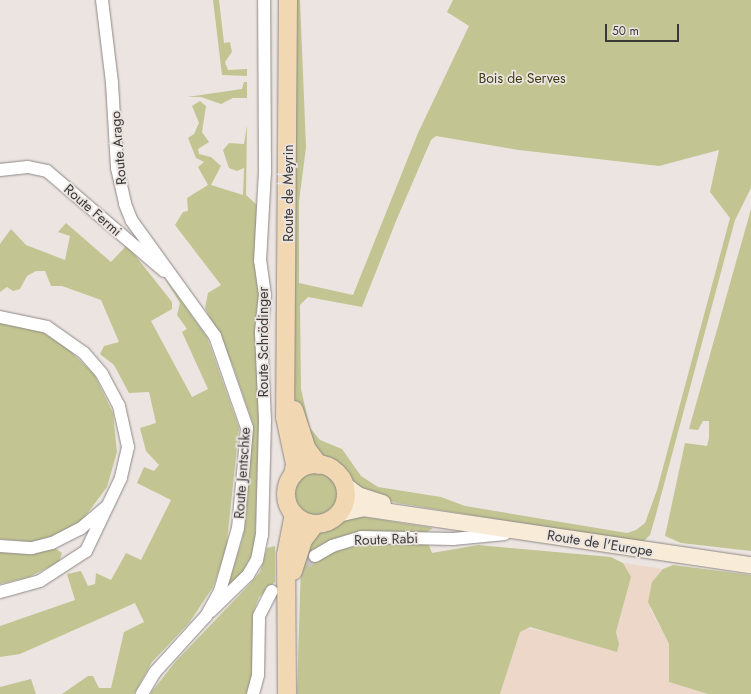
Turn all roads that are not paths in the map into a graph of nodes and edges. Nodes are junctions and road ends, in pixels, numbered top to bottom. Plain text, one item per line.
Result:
1 (102, 0) edge
2 (264, 0) edge
3 (288, 0) edge
4 (0, 170) edge
5 (176, 280) junction
6 (0, 317) edge
7 (288, 387) junction
8 (319, 465) junction
9 (293, 475) junction
10 (345, 485) junction
11 (108, 506) junction
12 (294, 514) junction
13 (338, 514) junction
14 (448, 520) junction
15 (315, 524) junction
16 (540, 534) junction
17 (437, 537) junction
18 (0, 546) edge
19 (316, 556) tunnel mouth
20 (751, 564) edge
21 (280, 591) junction
22 (0, 592) edge
23 (206, 616) junction
24 (142, 694) edge
25 (253, 694) edge
26 (287, 694) edge

1 - 5 street, Route Arago
2 - 23 street, Route Schrödinger
3 - 7 main road, Route de Meyrin
4 - 5 street, Route Fermi
5 - 23 street, Route Jentschke
6 - 11 street
7 - 8 main road, Route de Meyrin
7 - 9 main road, Route de Meyrin
8 - 9 main road
8 - 10 main road
9 - 12 main road
10 - 13 main road
10 - 14 street, Route de l'Europe
11 - 18 street
11 - 22 street
12 - 15 main road
12 - 21 main road
13 - 14 street, Route de l'Europe
13 - 15 main road
14 - 16 street, Route de l'Europe
14 - 17 street, Route Rabi
15 - 21 main road
16 - 17 street, Route Rabi
16 - 20 street, Route de l'Europe
17 - 19 street, Route Rabi
21 - 25 street
21 - 26 main road
23 - 24 street, Route Jentschke

